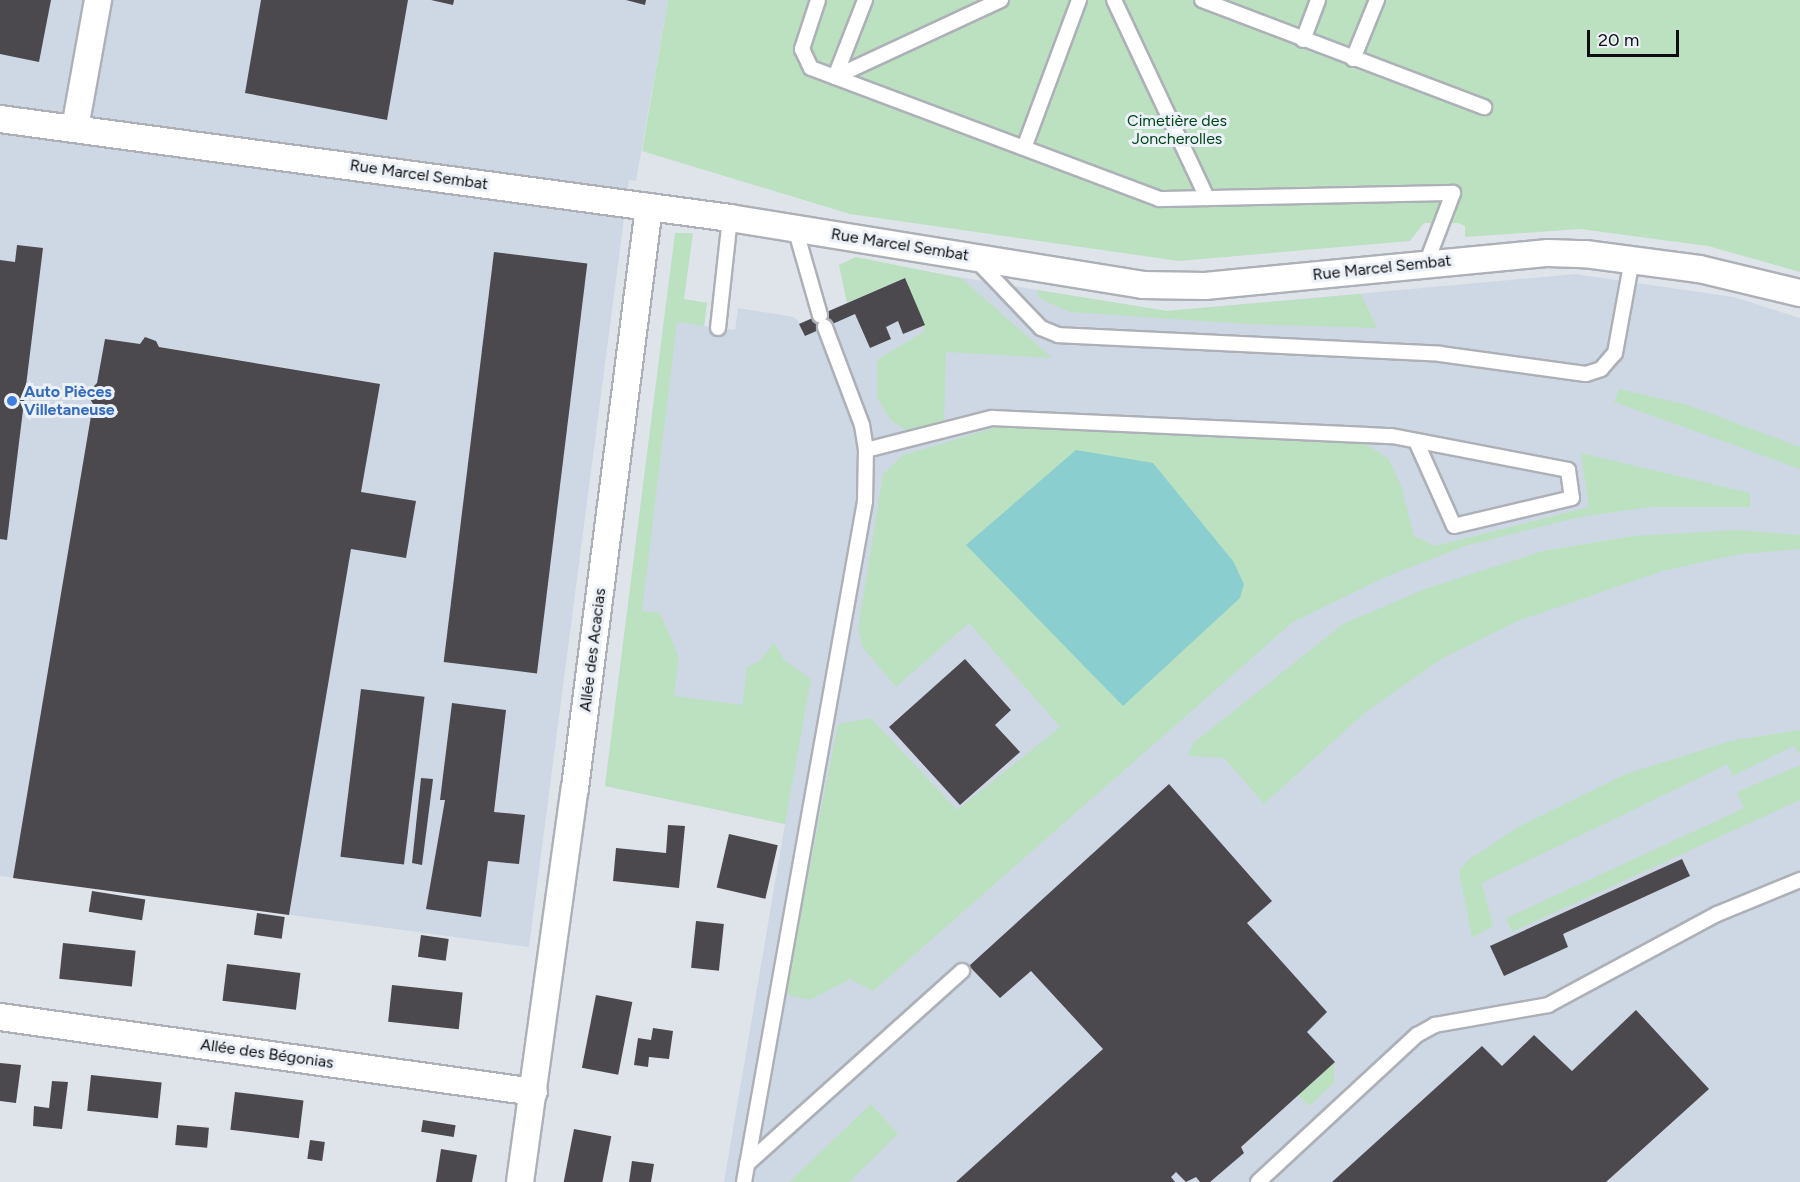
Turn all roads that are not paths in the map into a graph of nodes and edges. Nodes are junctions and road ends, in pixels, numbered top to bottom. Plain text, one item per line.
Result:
1 (98, 0) edge
2 (818, 0) edge
3 (865, 0) edge
4 (1001, 0) edge
5 (1079, 0) edge
6 (1114, 0) edge
7 (1202, 0) edge
8 (1318, 0) edge
9 (1377, 0) edge
10 (1303, 40) junction
11 (1353, 59) junction
12 (835, 77) junction
13 (1484, 107) dead end
14 (0, 119) edge
15 (75, 128) junction
16 (1024, 147) junction
17 (1207, 198) junction
18 (649, 207) junction
19 (730, 218) junction
20 (795, 228) junction
21 (973, 257) junction
22 (1632, 259) junction
23 (1426, 264) junction
24 (1800, 293) edge
25 (718, 328) dead end
26 (1416, 441) junction
27 (866, 450) junction
28 (1800, 880) edge
29 (962, 971) dead end
30 (0, 1017) edge
31 (534, 1092) junction
32 (747, 1164) junction
33 (520, 1182) edge
34 (744, 1182) edge
35 (1258, 1182) edge

1 - 15 street
2 - 12 lane
3 - 12 lane
4 - 12 lane
5 - 16 lane
6 - 17 lane
7 - 10 lane
8 - 10 lane
9 - 11 lane
10 - 11 lane
11 - 13 lane
12 - 16 lane
14 - 15 street, Rue Marcel Sembat
15 - 18 street, Rue Marcel Sembat
16 - 17 lane
17 - 23 lane
18 - 19 street, Rue Marcel Sembat
18 - 31 street, Allée des Acacias
19 - 20 street, Rue Marcel Sembat
19 - 25 lane
20 - 21 street, Rue Marcel Sembat
20 - 27 lane
21 - 22 lane
21 - 23 street, Rue Marcel Sembat
22 - 23 street, Rue Marcel Sembat
22 - 24 street, Rue Marcel Sembat
26 - 26 lane
26 - 27 lane
27 - 32 lane
28 - 35 lane
29 - 32 lane
30 - 31 street, Allée des Bégonias
31 - 33 street, Allée des Acacias
32 - 34 lane

